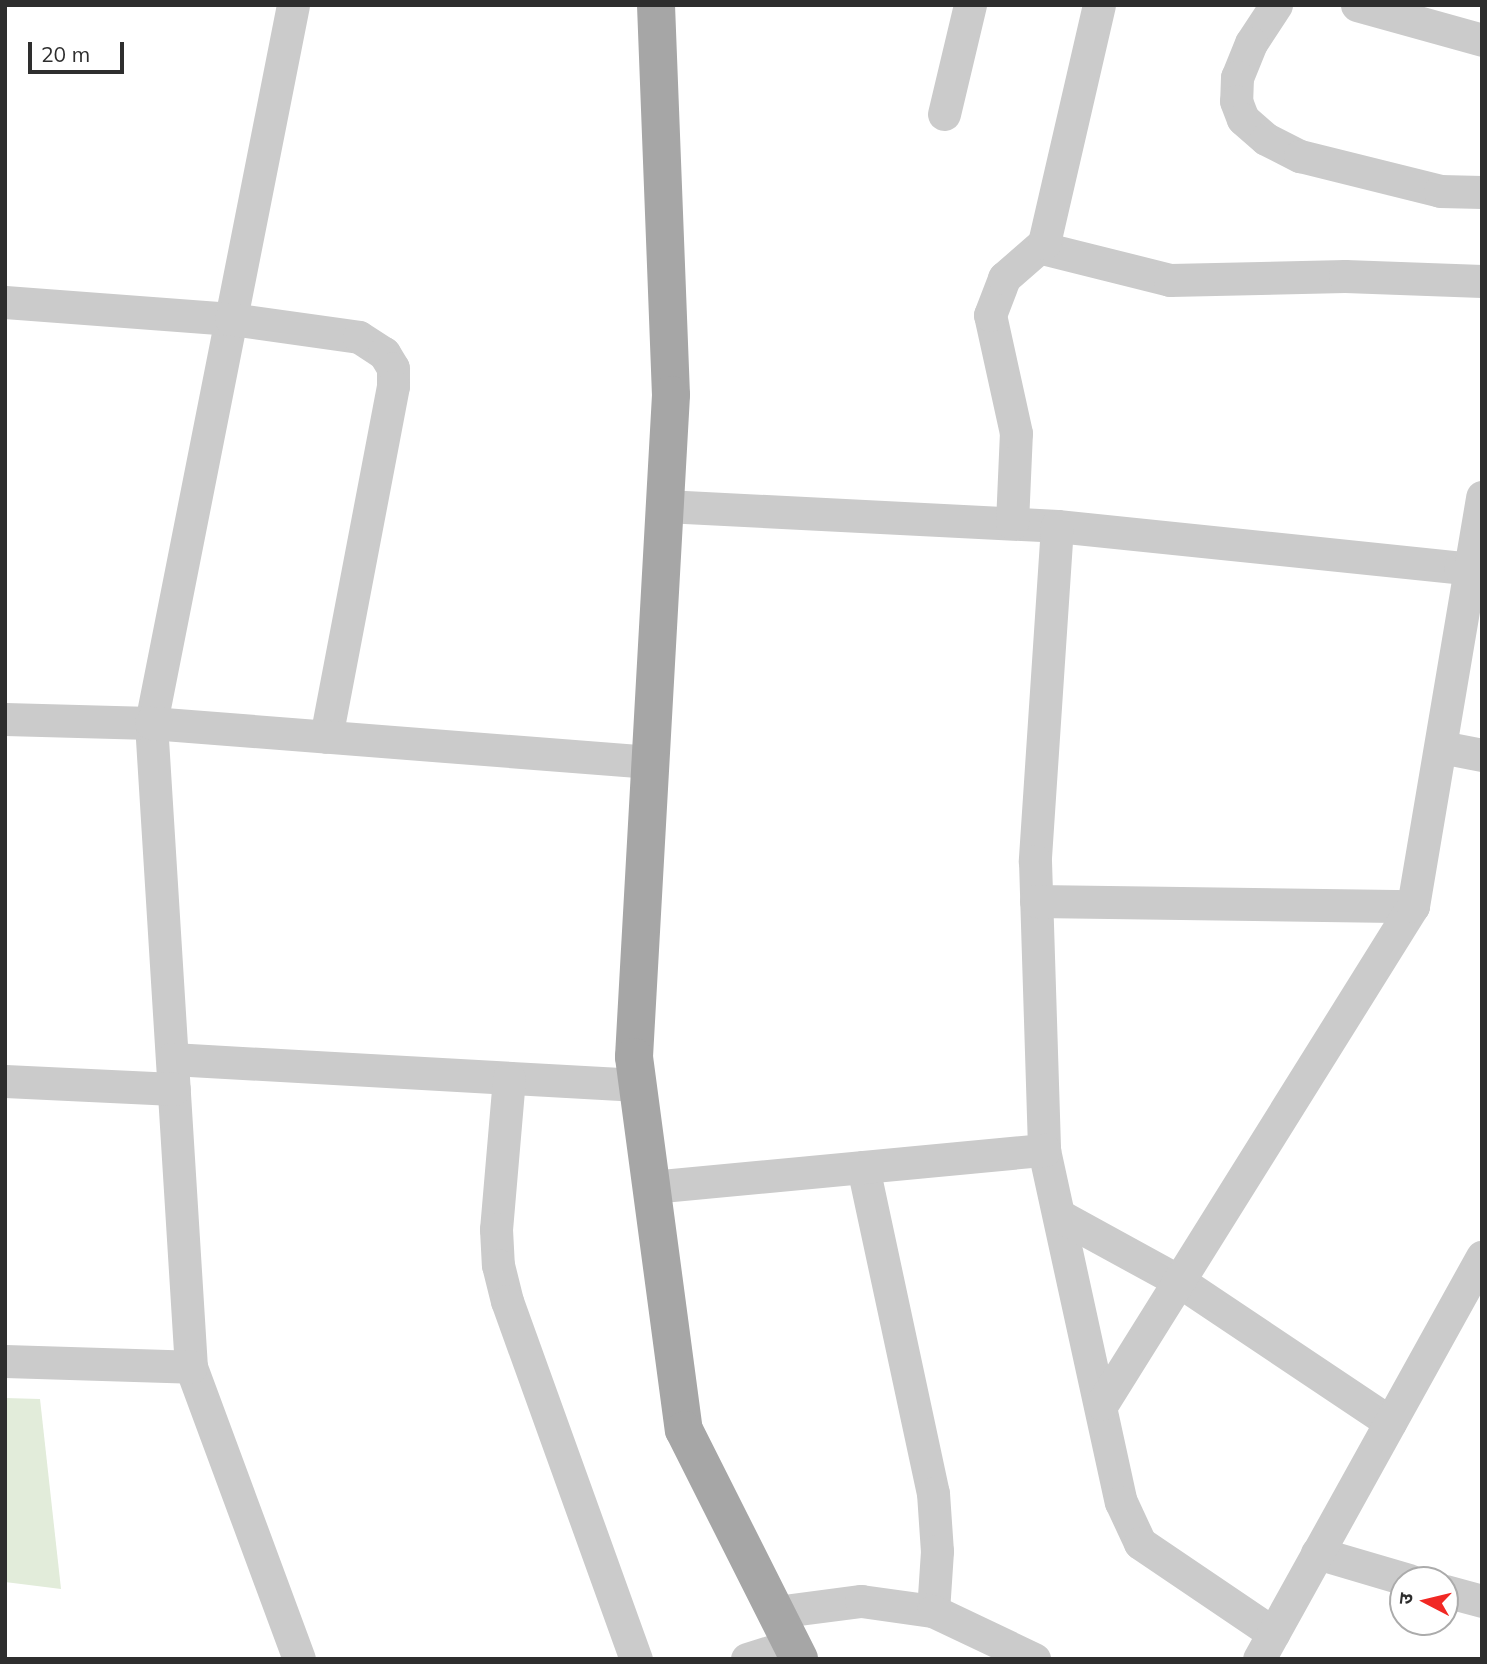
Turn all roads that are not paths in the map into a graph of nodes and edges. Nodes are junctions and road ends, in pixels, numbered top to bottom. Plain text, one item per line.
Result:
1 (293, 5) edge
2 (656, 5) edge
3 (970, 5) edge
4 (1099, 5) edge
5 (1276, 5) edge
6 (1357, 5) edge
7 (1482, 40) edge
8 (944, 114) dead end
9 (1482, 192) edge
10 (1046, 238) junction
11 (1482, 281) edge
12 (5, 302) edge
13 (231, 319) junction
14 (1482, 497) edge
15 (665, 506) junction
16 (1012, 523) junction
17 (1057, 526) junction
18 (1478, 561) edge
19 (5, 719) edge
20 (151, 723) junction
21 (326, 737) junction
22 (1441, 747) junction
23 (1482, 755) edge
24 (650, 762) junction
25 (1036, 901) junction
26 (1413, 906) junction
27 (173, 1074) junction
28 (509, 1078) junction
29 (5, 1081) edge
30 (638, 1085) junction
31 (1044, 1150) junction
32 (863, 1167) junction
33 (652, 1187) junction
34 (1062, 1217) junction
35 (1482, 1257) edge
36 (1179, 1281) junction
37 (1473, 1291) edge
38 (5, 1361) edge
39 (191, 1367) junction
40 (1102, 1404) junction
41 (1390, 1422) junction
42 (1317, 1553) junction
43 (1389, 1574) edge
44 (1459, 1595) edge
45 (1482, 1601) edge
46 (933, 1611) junction
47 (789, 1639) edge
48 (1266, 1646) edge
49 (299, 1659) edge
50 (636, 1659) edge
51 (747, 1659) edge
52 (1034, 1659) edge

1 - 13 street
2 - 15 main road
3 - 8 street
4 - 10 street
5 - 9 street
6 - 7 street
10 - 11 street
10 - 16 street
12 - 13 street
13 - 20 street
13 - 21 street
14 - 18 street
15 - 16 street
15 - 24 main road
16 - 17 street
17 - 18 street
17 - 25 street
18 - 22 street
19 - 20 street
20 - 21 street
20 - 27 street
21 - 24 street
22 - 23 street
22 - 26 street
24 - 30 main road
25 - 26 street
25 - 31 street
26 - 36 street
27 - 28 street
27 - 29 street
27 - 39 street
28 - 30 street
28 - 50 street
30 - 33 main road
31 - 32 street
31 - 34 street
32 - 33 street
32 - 46 street
33 - 47 main road
34 - 36 street
34 - 40 street
35 - 37 street
36 - 40 street
36 - 41 street
37 - 41 street
38 - 39 street
39 - 49 street
40 - 48 street
41 - 42 street
42 - 43 street
42 - 48 street
44 - 45 street
46 - 47 street
46 - 52 street
47 - 51 street

